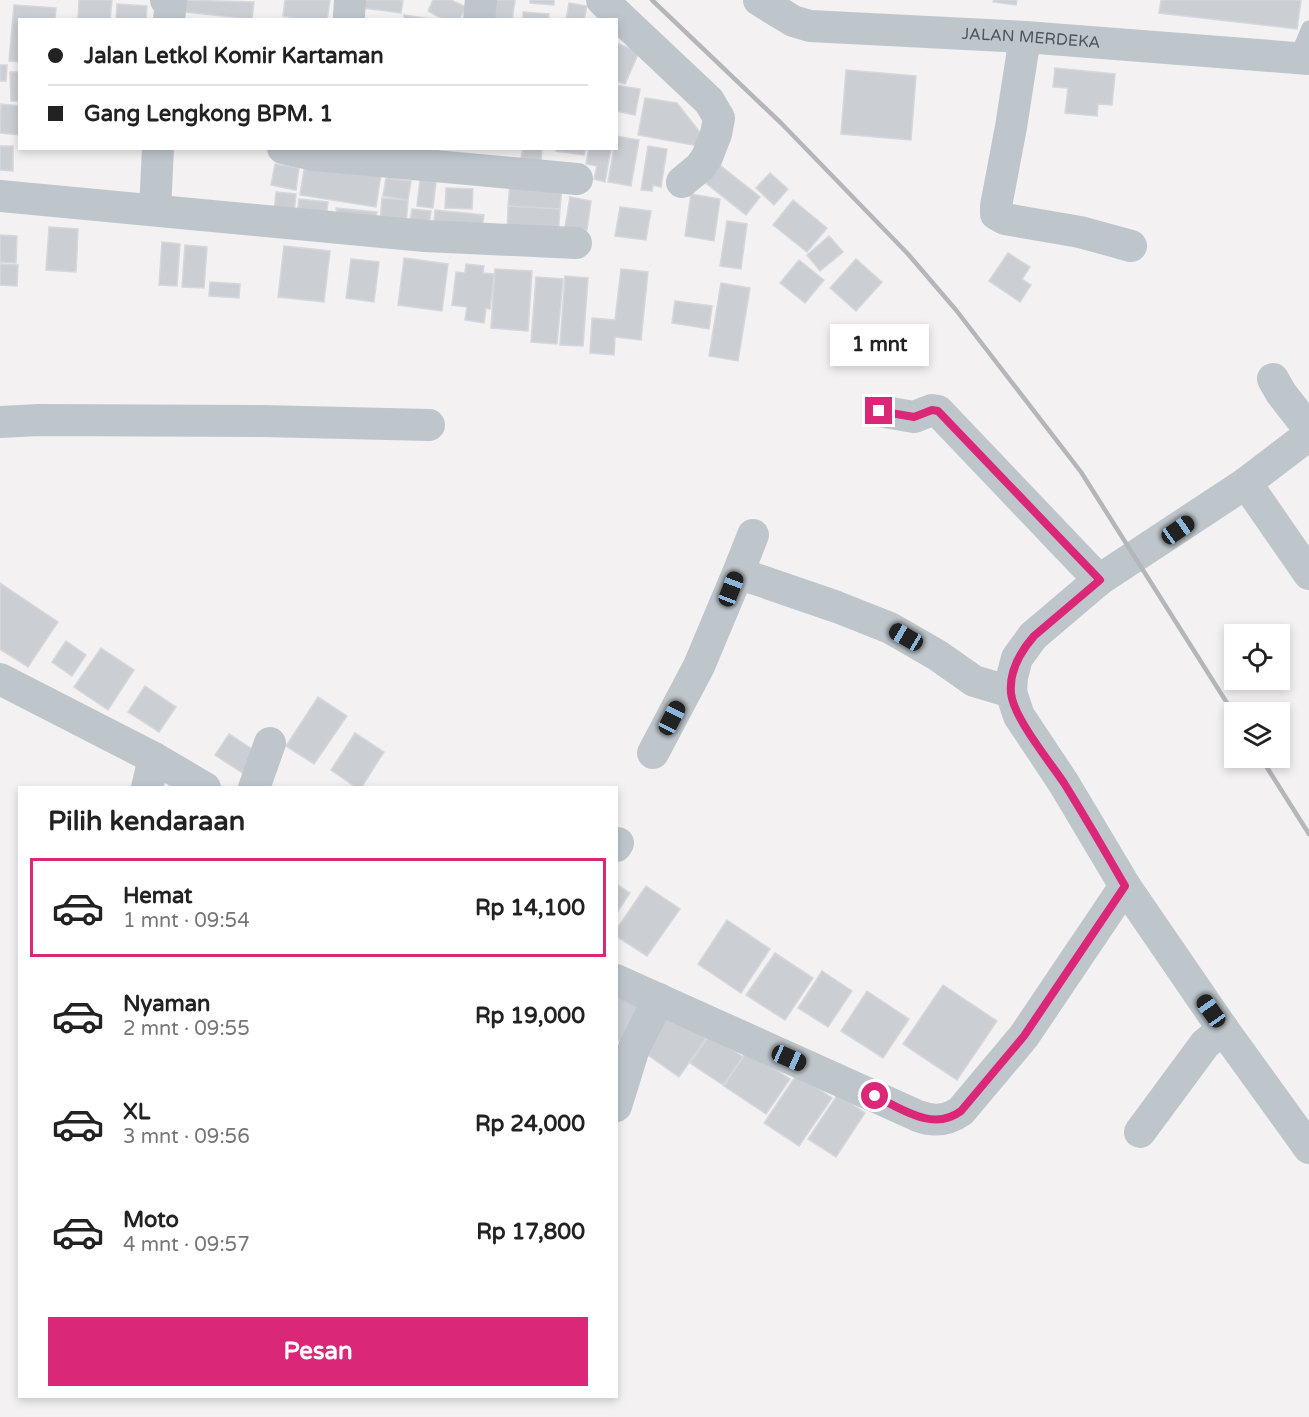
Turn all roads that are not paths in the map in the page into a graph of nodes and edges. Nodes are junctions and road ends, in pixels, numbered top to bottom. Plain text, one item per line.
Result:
1 (166, 0) edge
2 (171, 0) edge
3 (481, 0) edge
4 (602, 0) edge
5 (759, 0) edge
6 (169, 18) edge
7 (479, 18) edge
8 (1309, 28) edge
9 (1025, 37) junction
10 (1302, 59) edge
11 (158, 150) edge
12 (292, 150) edge
13 (577, 179) dead end
14 (682, 182) dead end
15 (0, 196) edge
16 (155, 210) junction
17 (576, 243) dead end
18 (1131, 246) dead end
19 (1273, 379) dead end
20 (879, 411) dead end
21 (0, 422) edge
22 (429, 425) dead end
23 (1309, 429) edge
24 (1309, 435) edge
25 (1246, 483) junction
26 (753, 535) dead end
27 (738, 573) junction
28 (1309, 574) edge
29 (1100, 580) junction
30 (0, 679) edge
31 (1011, 692) junction
32 (270, 743) dead end
33 (653, 753) dead end
34 (151, 773) edge
35 (198, 786) edge
36 (255, 786) edge
37 (1125, 886) junction
38 (618, 981) edge
39 (659, 999) junction
40 (1223, 1029) junction
41 (618, 1100) edge
42 (1140, 1132) dead end
43 (1309, 1148) edge

1 - 2 street
2 - 6 street
3 - 7 street
4 - 14 street
5 - 9 street, JALAN MERDEKA
8 - 10 lane
9 - 10 street, JALAN MERDEKA
9 - 18 street
11 - 16 street
12 - 13 street
15 - 16 street
16 - 17 street
19 - 23 street
20 - 29 street
21 - 22 street
24 - 25 street
25 - 28 street
25 - 29 street
26 - 27 street
27 - 31 street
27 - 33 street
29 - 31 street
30 - 34 street
31 - 37 street
32 - 36 street
34 - 35 street
37 - 39 street
37 - 40 street
38 - 39 street
39 - 41 street
40 - 42 street
40 - 43 street

